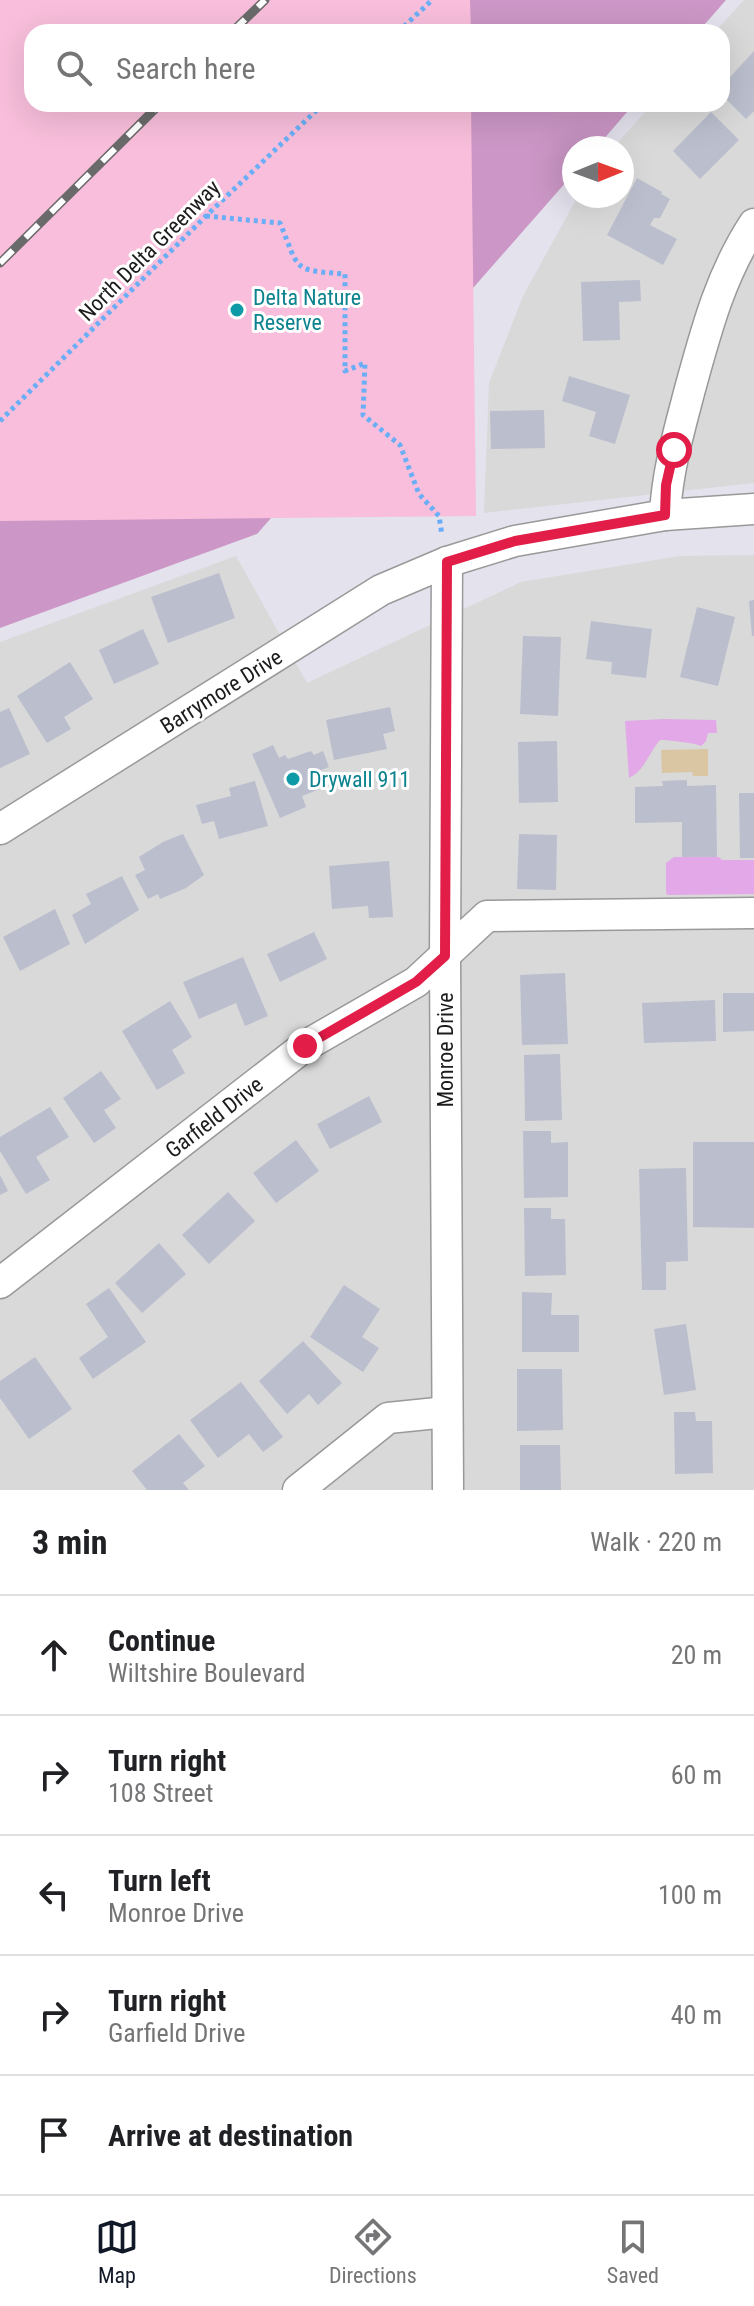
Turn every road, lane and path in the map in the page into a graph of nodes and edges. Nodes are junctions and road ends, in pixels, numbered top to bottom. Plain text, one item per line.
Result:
1 (432, 0) edge
2 (406, 24) edge
3 (315, 112) edge
4 (206, 216) junction
5 (754, 224) edge
6 (0, 421) edge
7 (754, 509) edge
8 (665, 515) junction
9 (445, 553) junction
10 (0, 829) edge
11 (754, 913) edge
12 (445, 956) junction
13 (0, 1283) edge
14 (447, 1412) junction
15 (298, 1490) edge
16 (448, 1490) edge

1 - 2 path
3 - 4 path, North Delta Greenway
4 - 6 path, North Delta Greenway
4 - 9 path
5 - 8 street
7 - 8 street, Barrymore Drive
8 - 9 street, Barrymore Drive
9 - 10 street, Barrymore Drive
9 - 12 street, Monroe Drive
11 - 12 street, Garfield Drive
12 - 13 street, Garfield Drive
12 - 14 street, Monroe Drive
14 - 15 street
14 - 16 street, Monroe Drive

